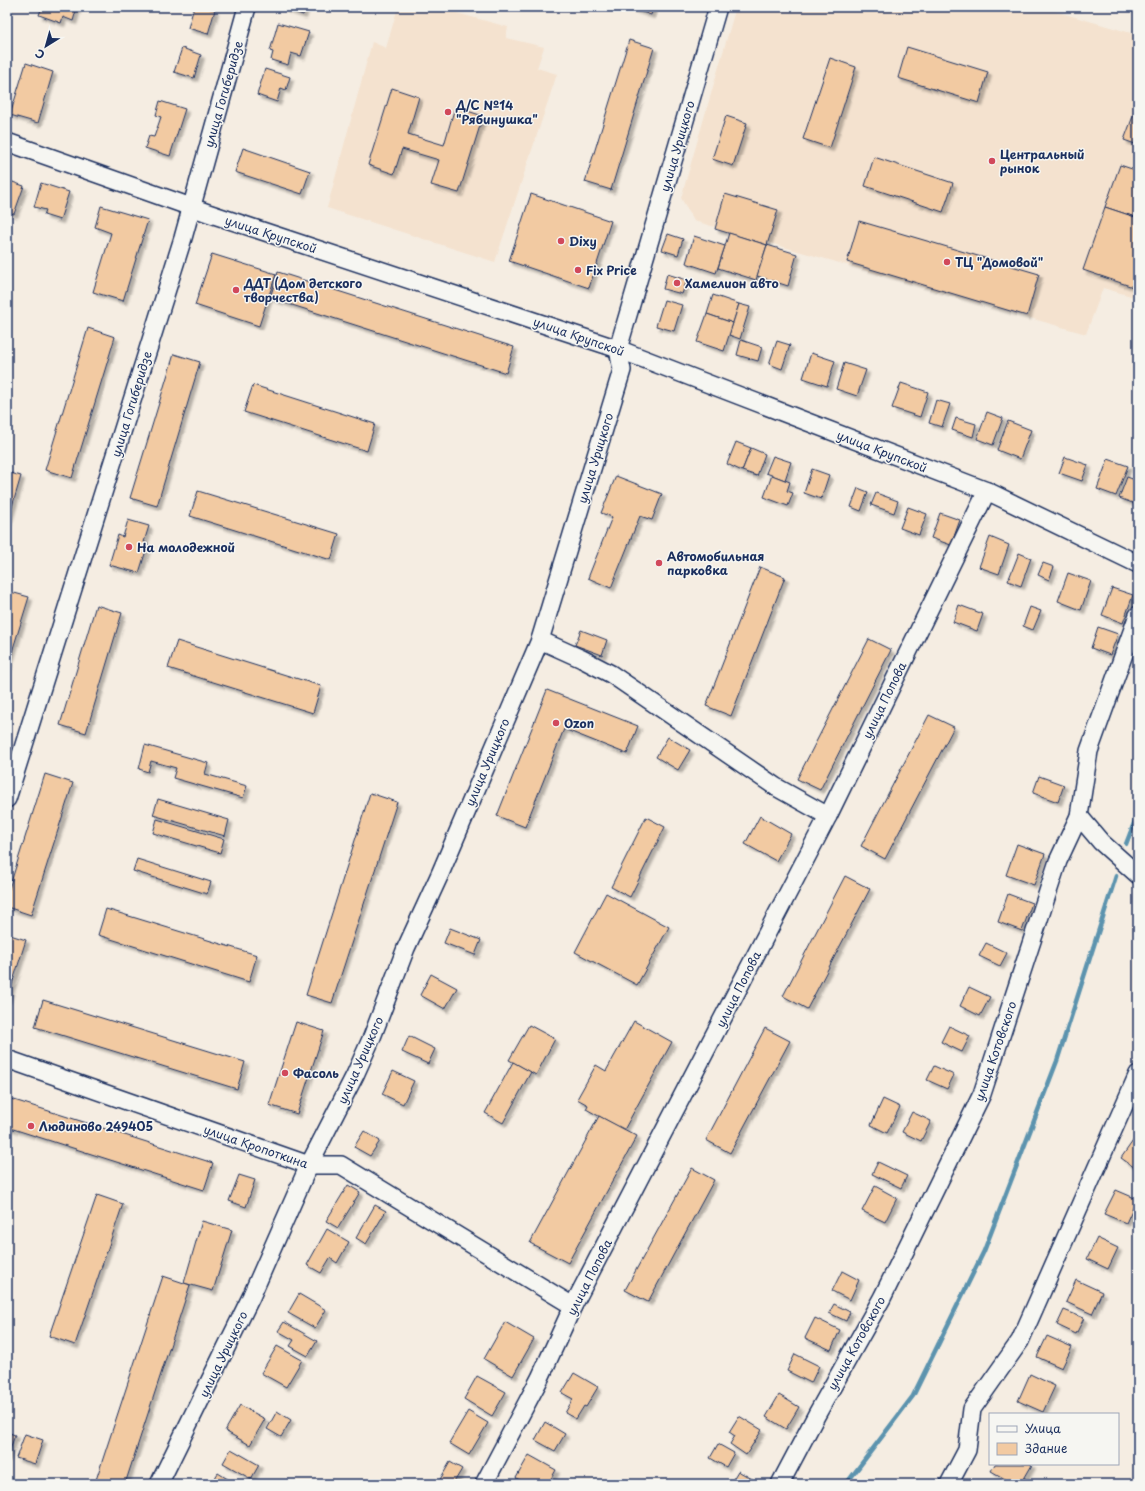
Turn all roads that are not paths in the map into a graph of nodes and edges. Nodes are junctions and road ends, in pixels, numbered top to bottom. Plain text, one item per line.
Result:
1 (247, 7) edge
2 (718, 7) edge
3 (7, 142) edge
4 (192, 207) junction
5 (618, 349) junction
6 (987, 491) junction
7 (1138, 564) edge
8 (1138, 615) edge
9 (540, 640) junction
10 (7, 799) edge
11 (828, 816) junction
12 (1079, 816) junction
13 (1138, 875) edge
14 (7, 1058) edge
15 (1138, 1074) edge
16 (309, 1165) junction
17 (573, 1306) junction
18 (158, 1484) edge
19 (484, 1484) edge
20 (780, 1484) edge
21 (949, 1484) edge

1 - 4 street, улица Гогиберидзе
2 - 5 street, улица Урицкого
3 - 4 street, улица Крупской
4 - 5 street, улица Крупской
4 - 10 street, улица Гогиберидзе
5 - 6 street, улица Крупской
5 - 9 street, улица Урицкого
6 - 7 street, улица Крупской
6 - 11 street, улица Попова
8 - 12 street, улица Котовского
9 - 11 street
9 - 16 street, улица Урицкого
11 - 17 street, улица Попова
12 - 13 street
12 - 20 street, улица Котовского
14 - 16 street, улица Кропоткина
15 - 21 street
16 - 17 street, улица Кропоткина
16 - 18 street, улица Урицкого
17 - 19 street, улица Попова

